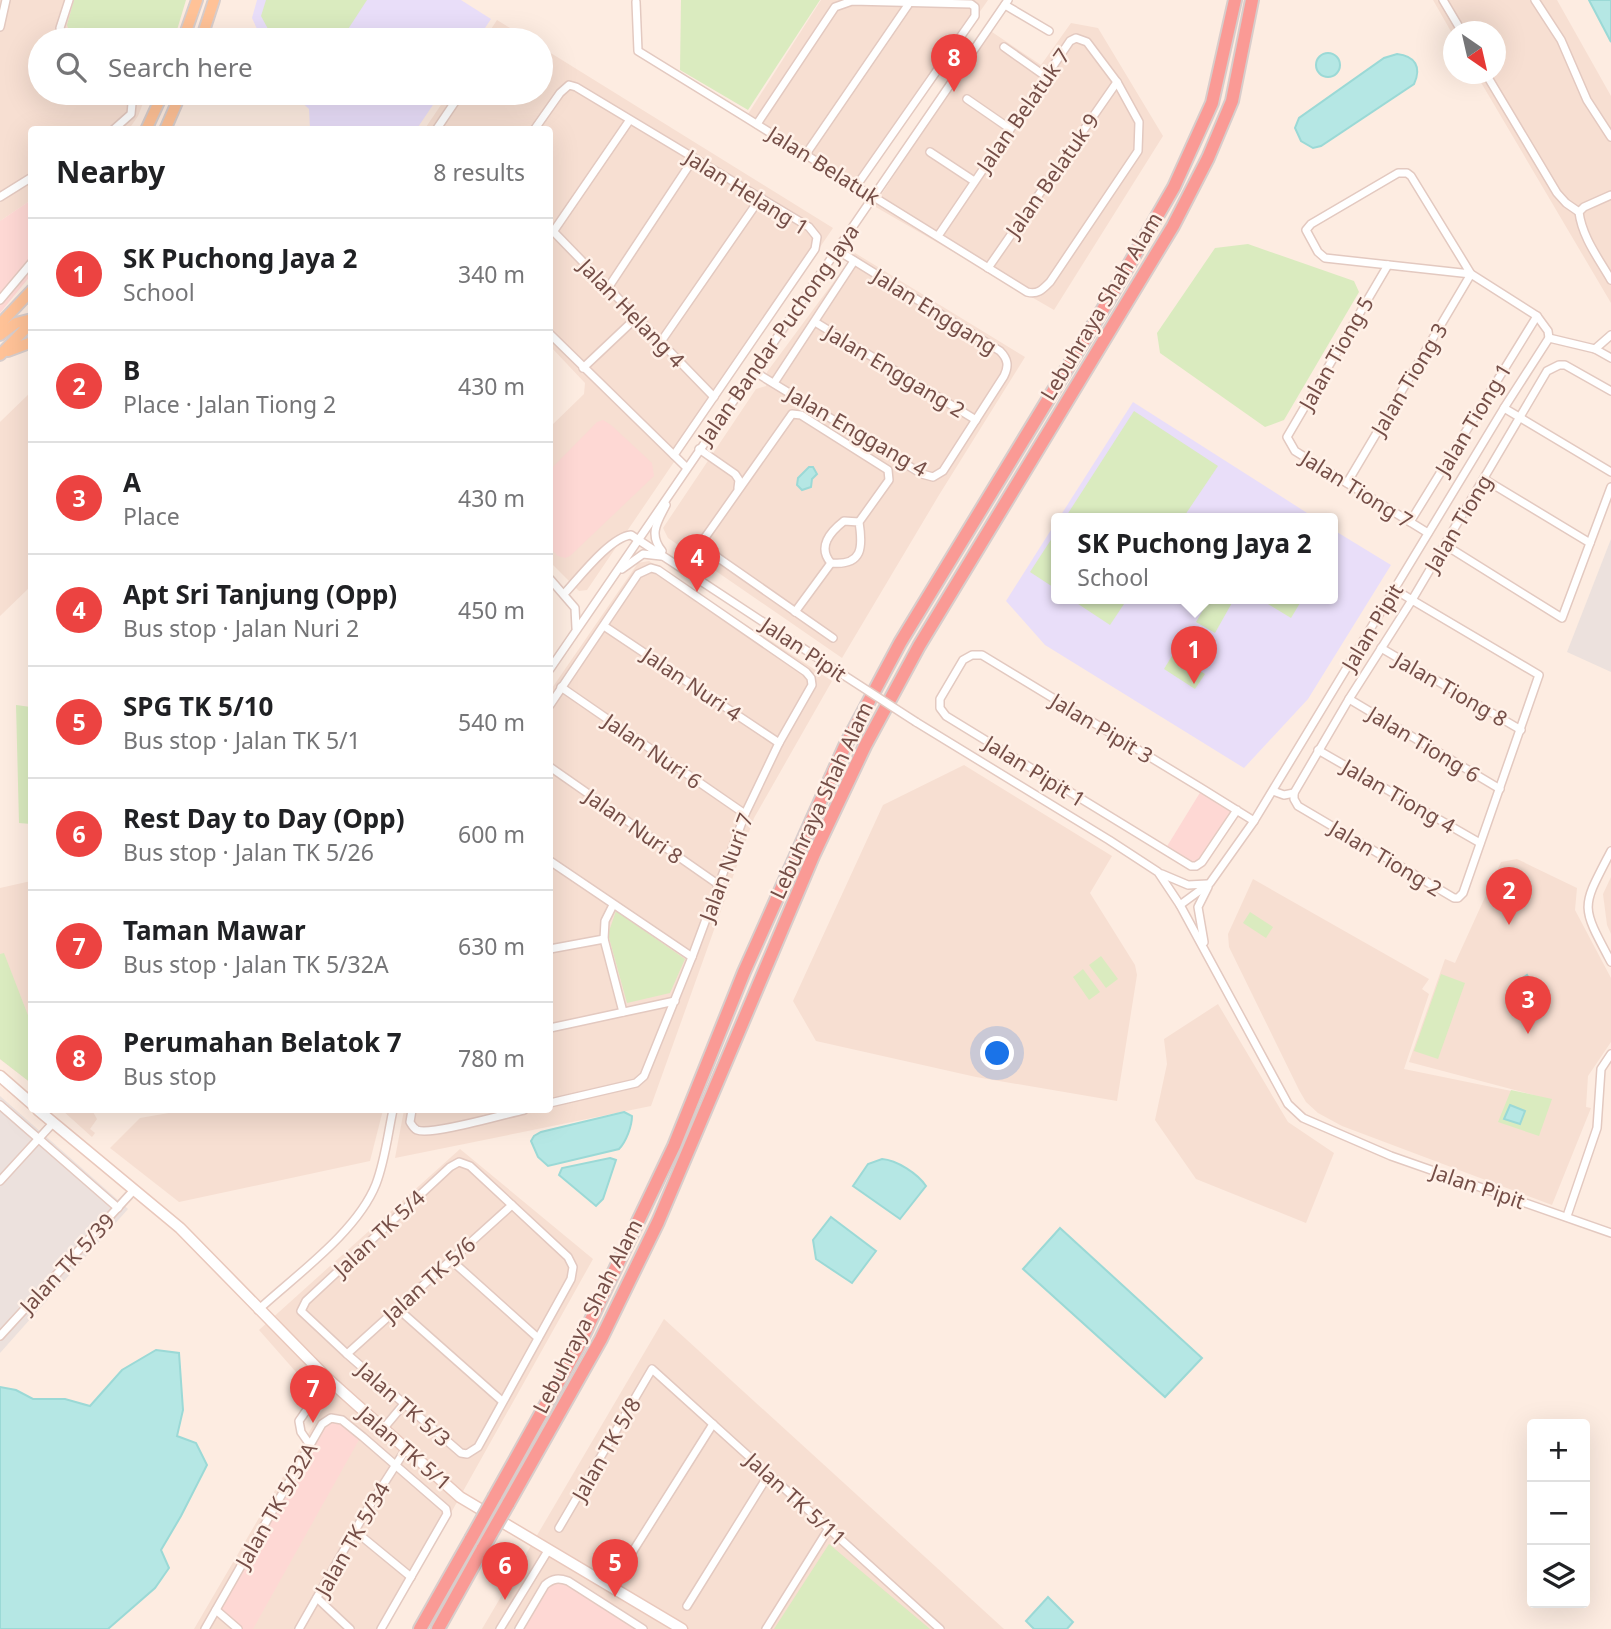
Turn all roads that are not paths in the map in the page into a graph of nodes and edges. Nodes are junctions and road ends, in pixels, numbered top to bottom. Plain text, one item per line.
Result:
1 (6, 0) edge
2 (68, 0) edge
3 (197, 0) edge
4 (214, 0) edge
5 (1235, 0) edge
6 (1252, 0) edge
7 (1443, 0) edge
8 (1535, 0) edge
9 (636, 2) dead end
10 (1006, 2) edge
11 (908, 5) junction
12 (1455, 21) edge
13 (0, 27) edge
14 (61, 28) edge
15 (187, 28) edge
16 (205, 28) edge
17 (1049, 31) dead end
18 (1004, 47) dead end
19 (1045, 76) junction
20 (1116, 82) junction
21 (1492, 84) edge
22 (967, 99) dead end
23 (553, 103) edge
24 (132, 105) edge
25 (157, 105) edge
26 (176, 105) edge
27 (453, 105) edge
28 (552, 105) edge
29 (629, 121) junction
30 (442, 122) junction
31 (757, 124) junction
32 (118, 126) edge
33 (148, 126) edge
34 (167, 126) edge
35 (439, 126) edge
36 (446, 126) edge
37 (537, 126) edge
38 (1009, 128) junction
39 (1611, 137) edge
40 (930, 152) dead end
41 (806, 155) junction
42 (694, 158) junction
43 (28, 180) edge
44 (974, 181) junction
45 (857, 185) junction
46 (873, 195) junction
47 (1611, 195) edge
48 (0, 197) edge
49 (761, 197) junction
50 (1579, 212) junction
51 (553, 227) edge
52 (553, 232) edge
53 (938, 236) junction
54 (837, 250) junction
55 (854, 261) junction
56 (1388, 265) junction
57 (28, 267) edge
58 (988, 268) junction
59 (1471, 274) junction
60 (1611, 280) edge
61 (608, 288) junction
62 (28, 294) edge
63 (0, 300) edge
64 (1537, 316) junction
65 (636, 318) junction
66 (28, 322) edge
67 (815, 322) junction
68 (0, 324) edge
69 (28, 325) edge
70 (0, 335) edge
71 (1611, 335) edge
72 (553, 337) edge
73 (1549, 338) junction
74 (660, 343) junction
75 (28, 344) edge
76 (1595, 349) junction
77 (0, 355) edge
78 (1611, 358) edge
79 (583, 368) junction
80 (755, 372) junction
81 (774, 383) junction
82 (1611, 391) edge
83 (714, 397) junction
84 (1504, 408) junction
85 (1521, 418) junction
86 (976, 420) junction
87 (1289, 442) joint
88 (699, 449) junction
89 (674, 455) junction
90 (686, 467) junction
91 (751, 470) junction
92 (1611, 472) edge
93 (735, 474) junction
94 (680, 476) junction
95 (1484, 479) junction
96 (1347, 483) junction
97 (1611, 487) edge
98 (738, 489) junction
99 (859, 522) junction
100 (1410, 522) junction
101 (1428, 533) junction
102 (639, 539) junction
103 (1590, 543) junction
104 (1445, 545) junction
105 (666, 557) junction
106 (831, 563) junction
107 (612, 579) junction
108 (553, 582) edge
109 (1394, 589) junction
110 (564, 594) junction
111 (1412, 600) junction
112 (795, 612) junction
113 (604, 626) junction
114 (576, 628) junction
115 (833, 638) dead end
116 (1381, 649) junction
117 (553, 664) edge
118 (954, 676) joint
119 (561, 687) junction
120 (1349, 699) junction
121 (553, 700) edge
122 (1521, 730) junction
123 (779, 743) junction
124 (1318, 750) junction
125 (553, 769) edge
126 (1500, 789) junction
127 (1273, 791) junction
128 (1294, 796) junction
129 (1237, 810) junction
130 (745, 814) junction
131 (1254, 821) junction
132 (1480, 843) junction
133 (1611, 851) edge
134 (553, 863) edge
135 (1158, 872) junction
136 (1210, 883) junction
137 (719, 885) junction
138 (613, 905) junction
139 (1180, 905) junction
140 (604, 939) junction
141 (553, 948) edge
142 (1206, 953) junction
143 (692, 957) junction
144 (1611, 962) edge
145 (675, 1001) junction
146 (623, 1012) junction
147 (553, 1027) edge
148 (1611, 1054) edge
149 (0, 1076) edge
150 (28, 1100) edge
151 (553, 1102) edge
152 (0, 1105) edge
153 (41, 1113) edge
154 (392, 1113) edge
155 (412, 1113) edge
156 (510, 1113) edge
157 (53, 1123) junction
158 (38, 1139) junction
159 (0, 1181) edge
160 (134, 1191) junction
161 (512, 1205) junction
162 (117, 1208) junction
163 (1567, 1216) junction
164 (1611, 1233) edge
165 (451, 1260) junction
166 (397, 1308) junction
167 (258, 1310) junction
168 (0, 1336) edge
169 (538, 1338) junction
170 (347, 1354) junction
171 (652, 1369) joint
172 (328, 1380) junction
173 (502, 1401) junction
174 (404, 1404) junction
175 (713, 1424) junction
176 (383, 1429) junction
177 (310, 1445) junction
178 (405, 1449) junction
179 (396, 1465) junction
180 (769, 1474) junction
181 (559, 1528) dead end
182 (828, 1528) junction
183 (355, 1531) junction
184 (549, 1549) junction
185 (411, 1577) junction
186 (611, 1586) junction
187 (317, 1598) junction
188 (687, 1606) dead end
189 (216, 1610) junction
190 (679, 1628) edge
191 (205, 1629) edge
192 (238, 1629) edge
193 (299, 1629) edge
194 (349, 1629) edge
195 (381, 1629) edge
196 (420, 1629) edge
197 (438, 1629) edge
198 (502, 1629) edge
199 (519, 1629) edge
200 (643, 1629) edge
201 (766, 1629) edge
202 (940, 1629) edge

1 - 13 street
2 - 14 street
3 - 15 main road
4 - 16 main road
5 - 196 highway, Lebuhraya Shah Alam, bridge
6 - 197 highway, Lebuhraya Shah Alam, bridge
7 - 12 street
8 - 39 street
9 - 31 street, Jalan Belatuk
10 - 17 street
10 - 46 street, Jalan Bandar Puchong Jaya
11 - 31 street
11 - 41 street
11 - 45 street
18 - 19 street
19 - 20 street, Jalan Belatuk 7
19 - 38 street, Jalan Belatuk 7
20 - 58 street, Jalan Belatuk 9
20 - 58 street, Jalan Belatuk
21 - 50 street
22 - 38 street
23 - 29 street, Jalan Helang 1
24 - 32 street
25 - 33 main road
26 - 34 main road
27 - 30 street
28 - 37 street, Jalan Helang 1
29 - 42 street, Jalan Helang 1
29 - 51 street
30 - 35 street
30 - 36 street
31 - 41 street, Jalan Belatuk
38 - 44 street, Jalan Belatuk 7
40 - 44 street
41 - 45 street, Jalan Belatuk
42 - 49 street, Jalan Helang 1
42 - 61 street
43 - 48 street
44 - 53 street, Jalan Belatuk 7
45 - 46 street, Jalan Belatuk
46 - 53 street, Jalan Belatuk
46 - 54 street, Jalan Bandar Puchong Jaya
47 - 50 street
49 - 74 street
49 - 83 street, Jalan Helang 1
50 - 60 street
52 - 61 street, Jalan Helang 4
53 - 58 street, Jalan Belatuk
54 - 55 street, Jalan Enggang
54 - 80 street, Jalan Bandar Puchong Jaya
55 - 67 street
55 - 86 street, Jalan Enggang
56 - 59 street
56 - 59 street
56 - 87 street, Jalan Tiong 5
57 - 63 street
59 - 64 street
59 - 96 street, Jalan Tiong 3
61 - 65 street, Jalan Helang 4
62 - 68 main road
64 - 73 street
64 - 100 street, Jalan Tiong 1
65 - 74 street, Jalan Helang 4
65 - 79 street
66 - 70 main road
67 - 81 street
67 - 86 street, Jalan Enggang 2
69 - 77 main road
71 - 76 street
72 - 79 street
73 - 76 street
73 - 84 street, Jalan Pipit
74 - 83 street, Jalan Helang 4
75 - 77 main road
76 - 78 street
79 - 89 street
80 - 81 street, Jalan Enggang 4
80 - 88 street, Jalan Bandar Puchong Jaya
81 - 86 street, Jalan Enggang 4
82 - 85 street, Jalan Tiong
83 - 89 street, Jalan Helang 1
84 - 85 street
84 - 101 street, Jalan Pipit
85 - 92 street
85 - 95 street, Jalan Tiong
87 - 96 street, Jalan Tiong 7
88 - 90 street, Jalan Bandar Puchong Jaya
88 - 93 street
89 - 90 street
90 - 94 street, Jalan Bandar Puchong Jaya
91 - 93 street
91 - 98 street
91 - 99 street
93 - 98 street
94 - 102 street, Jalan Bandar Puchong Jaya
94 - 105 street
95 - 103 street
95 - 104 street, Jalan Tiong
96 - 100 street, Jalan Tiong 7
97 - 103 street
98 - 112 street
99 - 106 street
99 - 106 street
100 - 101 street, Jalan Tiong 7
101 - 109 street, Jalan Pipit
102 - 105 street, Jalan Pipit
102 - 107 street, Jalan Bandar Puchong Jaya
102 - 110 street
103 - 104 street
104 - 111 street, Jalan Tiong
105 - 107 street
105 - 135 street, Jalan Pipit, bridge
106 - 112 street
107 - 114 street, Jalan Bandar Puchong Jaya
108 - 110 street
109 - 111 street
109 - 127 street, Jalan Pipit
110 - 114 street
111 - 116 street, Jalan Tiong
111 - 122 street, Jalan Tiong 2
112 - 115 street
113 - 119 street
113 - 123 street, Jalan Nuri 4
113 - 123 street, Jalan Nuri 7
114 - 117 street, Jalan Bandar Puchong Jaya
116 - 120 street, Jalan Tiong
116 - 122 street, Jalan Tiong 8
118 - 129 street, Jalan Pipit 3
118 - 129 street, Jalan Pipit 1
119 - 121 street
119 - 130 street, Jalan Nuri 6
120 - 124 street, Jalan Tiong
120 - 126 street, Jalan Tiong 6
122 - 126 street, Jalan Tiong 2
123 - 130 street, Jalan Nuri 7
124 - 128 street, Jalan Tiong
124 - 132 street, Jalan Tiong 4
125 - 137 street, Jalan Nuri 8
126 - 132 street, Jalan Tiong 2
127 - 128 street
127 - 131 street, Jalan Pipit
128 - 132 street, Jalan Tiong 2
129 - 131 street, Jalan Pipit 3
130 - 137 street, Jalan Nuri 7
131 - 136 street, Jalan Pipit
133 - 144 street
134 - 138 street
135 - 136 street
135 - 139 street, Jalan Pipit
136 - 139 street, Jalan Pipit
136 - 142 street
137 - 143 street, Jalan Nuri 7
138 - 140 street
138 - 143 street
139 - 142 street, Jalan Pipit
140 - 141 street
140 - 146 street
142 - 163 street, Jalan Pipit
143 - 145 street, Jalan Nuri 7
145 - 146 street
145 - 151 street, Jalan Nuri 7
146 - 147 street
148 - 163 street
149 - 150 street
152 - 158 street
153 - 157 street, Jalan TK 5/1
154 - 167 street
155 - 156 street
157 - 158 street
157 - 160 street, Jalan TK 5/1
158 - 159 street
158 - 162 street
160 - 162 street, Jalan TK 5/39
160 - 167 street, Jalan TK 5/1
161 - 165 street, Jalan TK 5/6
161 - 169 street
161 - 170 street, Jalan TK 5/4
162 - 168 street, Jalan TK 5/39
163 - 164 street, Jalan Pipit
165 - 166 street, Jalan TK 5/6
165 - 169 street
166 - 170 street, Jalan TK 5/6
166 - 173 street
167 - 172 street, Jalan TK 5/1
169 - 173 street
170 - 174 street, Jalan TK 5/3
171 - 175 street, Jalan TK 5/11
171 - 181 street, Jalan TK 5/8
172 - 176 street, Jalan TK 5/1
172 - 177 street
173 - 174 street, Jalan TK 5/3
174 - 176 street
175 - 180 street, Jalan TK 5/11
175 - 186 street
176 - 178 street, Jalan TK 5/1
177 - 179 street, Jalan TK 5/32A
177 - 189 street, Jalan TK 5/32A
178 - 179 street, Jalan TK 5/34
178 - 184 street, Jalan TK 5/1
179 - 183 street, Jalan TK 5/34
179 - 185 street
180 - 182 street, Jalan TK 5/11
180 - 188 street
182 - 201 street
182 - 202 street, Jalan TK 5/11
183 - 185 street
183 - 187 street, Jalan TK 5/34
184 - 186 street, Jalan TK 5/1
184 - 198 street
185 - 195 street
186 - 190 street, Jalan TK 5/1
187 - 193 street, Jalan TK 5/34
187 - 194 street
189 - 191 street, Jalan TK 5/32A
189 - 192 street
199 - 200 street

